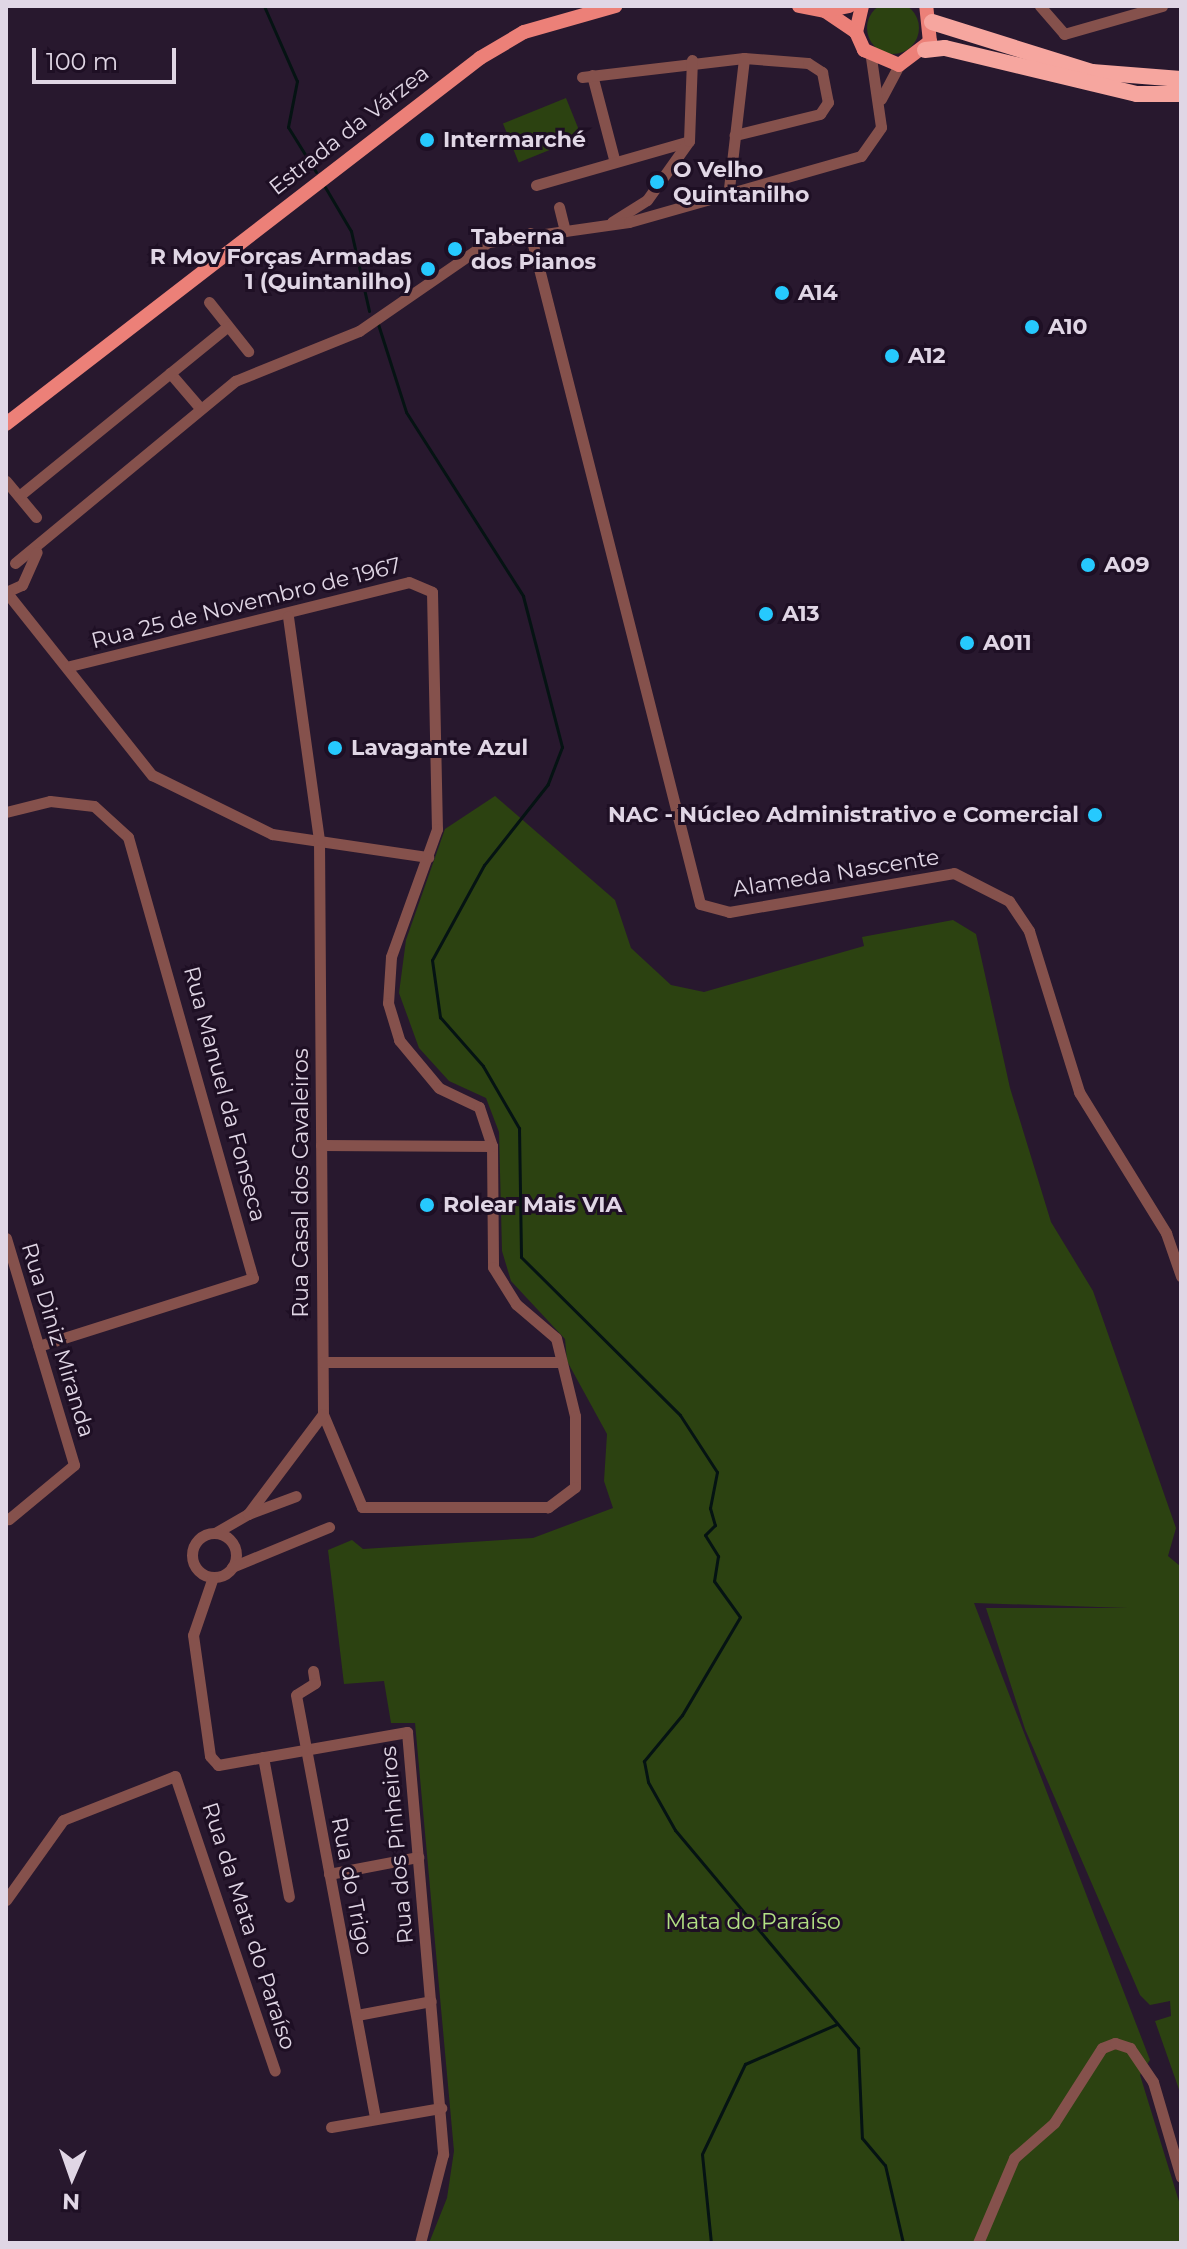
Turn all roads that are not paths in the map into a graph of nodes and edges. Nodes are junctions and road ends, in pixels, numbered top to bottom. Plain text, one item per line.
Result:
1 (615, 6) edge
2 (799, 6) edge
3 (849, 6) edge
4 (862, 6) edge
5 (1040, 6) edge
6 (1162, 6) edge
7 (825, 11) junction
8 (930, 12) edge
9 (856, 32) junction
10 (925, 50) junction
11 (744, 58) junction
12 (871, 58) junction
13 (692, 60) junction
14 (899, 65) junction
15 (1181, 79) edge
16 (1181, 91) edge
17 (881, 100) junction
18 (735, 135) junction
19 (689, 141) junction
20 (614, 159) junction
21 (536, 185) dead end
22 (728, 197) junction
23 (559, 207) dead end
24 (607, 226) junction
25 (565, 231) junction
26 (530, 233) junction
27 (209, 302) dead end
28 (228, 326) junction
29 (131, 328) junction
30 (248, 351) dead end
31 (170, 373) junction
32 (200, 408) junction
33 (6, 424) edge
34 (6, 434) edge
35 (6, 481) edge
36 (19, 496) junction
37 (36, 517) dead end
38 (37, 552) junction
39 (10, 563) edge
40 (22, 582) junction
41 (6, 592) edge
42 (27, 614) junction
43 (288, 616) junction
44 (70, 666) junction
45 (6, 812) edge
46 (319, 840) junction
47 (428, 857) junction
48 (321, 1145) junction
49 (492, 1146) junction
50 (6, 1238) edge
51 (1181, 1276) edge
52 (38, 1346) junction
53 (323, 1362) junction
54 (558, 1362) junction
55 (323, 1414) junction
56 (296, 1496) dead end
57 (248, 1514) junction
58 (9, 1519) dead end
59 (329, 1527) dead end
60 (215, 1533) junction
61 (232, 1567) junction
62 (213, 1577) junction
63 (313, 1671) dead end
64 (306, 1749) junction
65 (263, 1757) junction
66 (418, 1857) junction
67 (329, 1874) junction
68 (289, 1897) dead end
69 (6, 1900) edge
70 (431, 2001) junction
71 (357, 2015) junction
72 (275, 2071) dead end
73 (441, 2108) junction
74 (375, 2119) junction
75 (331, 2127) dead end
76 (1181, 2177) edge
77 (420, 2243) edge
78 (978, 2243) edge

1 - 29 main road, Estrada da Várzea
2 - 7 main road
3 - 7 main road
4 - 9 main road
5 - 6 street
7 - 9 main road
8 - 10 main road
8 - 15 highway
9 - 12 main road
10 - 14 main road
10 - 16 highway
11 - 13 street
11 - 18 street
11 - 18 street
12 - 14 main road
12 - 17 street
13 - 19 street
13 - 20 street
14 - 17 street
17 - 22 street
18 - 22 street
19 - 20 street
19 - 24 street
20 - 21 street
22 - 24 street
23 - 25 street
24 - 25 street
25 - 26 street
26 - 32 street
26 - 51 street, Alameda Nascente
27 - 28 street
28 - 30 street
28 - 31 street
29 - 33 main road, Estrada da Várzea
29 - 34 main road, Estrada da Várzea
31 - 32 street
31 - 36 street
32 - 38 street
35 - 36 street
36 - 37 street
38 - 39 street
38 - 40 street
39 - 40 street
40 - 41 street
40 - 42 street
41 - 42 street
42 - 44 street
43 - 44 street, Rua 25 de Novembro de 1967
43 - 46 street, Rua Casal dos Cavaleiros
43 - 47 street, Rua 25 de Novembro de 1967
44 - 46 street
45 - 52 street, Rua Manuel da Fonseca
46 - 47 street
46 - 48 street, Rua Casal dos Cavaleiros
47 - 49 street
48 - 49 street
48 - 53 street, Rua Casal dos Cavaleiros
49 - 54 street
50 - 52 street, Rua Diniz Miranda
52 - 58 street, Rua Diniz Miranda
53 - 54 street
53 - 55 street, Rua Casal dos Cavaleiros
54 - 55 street, Rua Casal dos Cavaleiros
55 - 57 street
56 - 57 street
57 - 60 street
59 - 61 street
60 - 61 street
60 - 62 street
61 - 62 street
62 - 65 street, Rua dos Pinheiros
63 - 64 street, Rua do Trigo
64 - 65 street, Rua dos Pinheiros
64 - 66 street, Rua dos Pinheiros
64 - 67 street, Rua do Trigo
65 - 68 street
66 - 67 street
66 - 70 street, Rua dos Pinheiros
67 - 71 street, Rua do Trigo
69 - 72 street, Rua da Mata do Paraíso
70 - 71 street
70 - 73 street, Rua dos Pinheiros
71 - 74 street, Rua do Trigo
73 - 74 street
73 - 77 street, Rua dos Pinheiros
74 - 75 street
76 - 78 street

